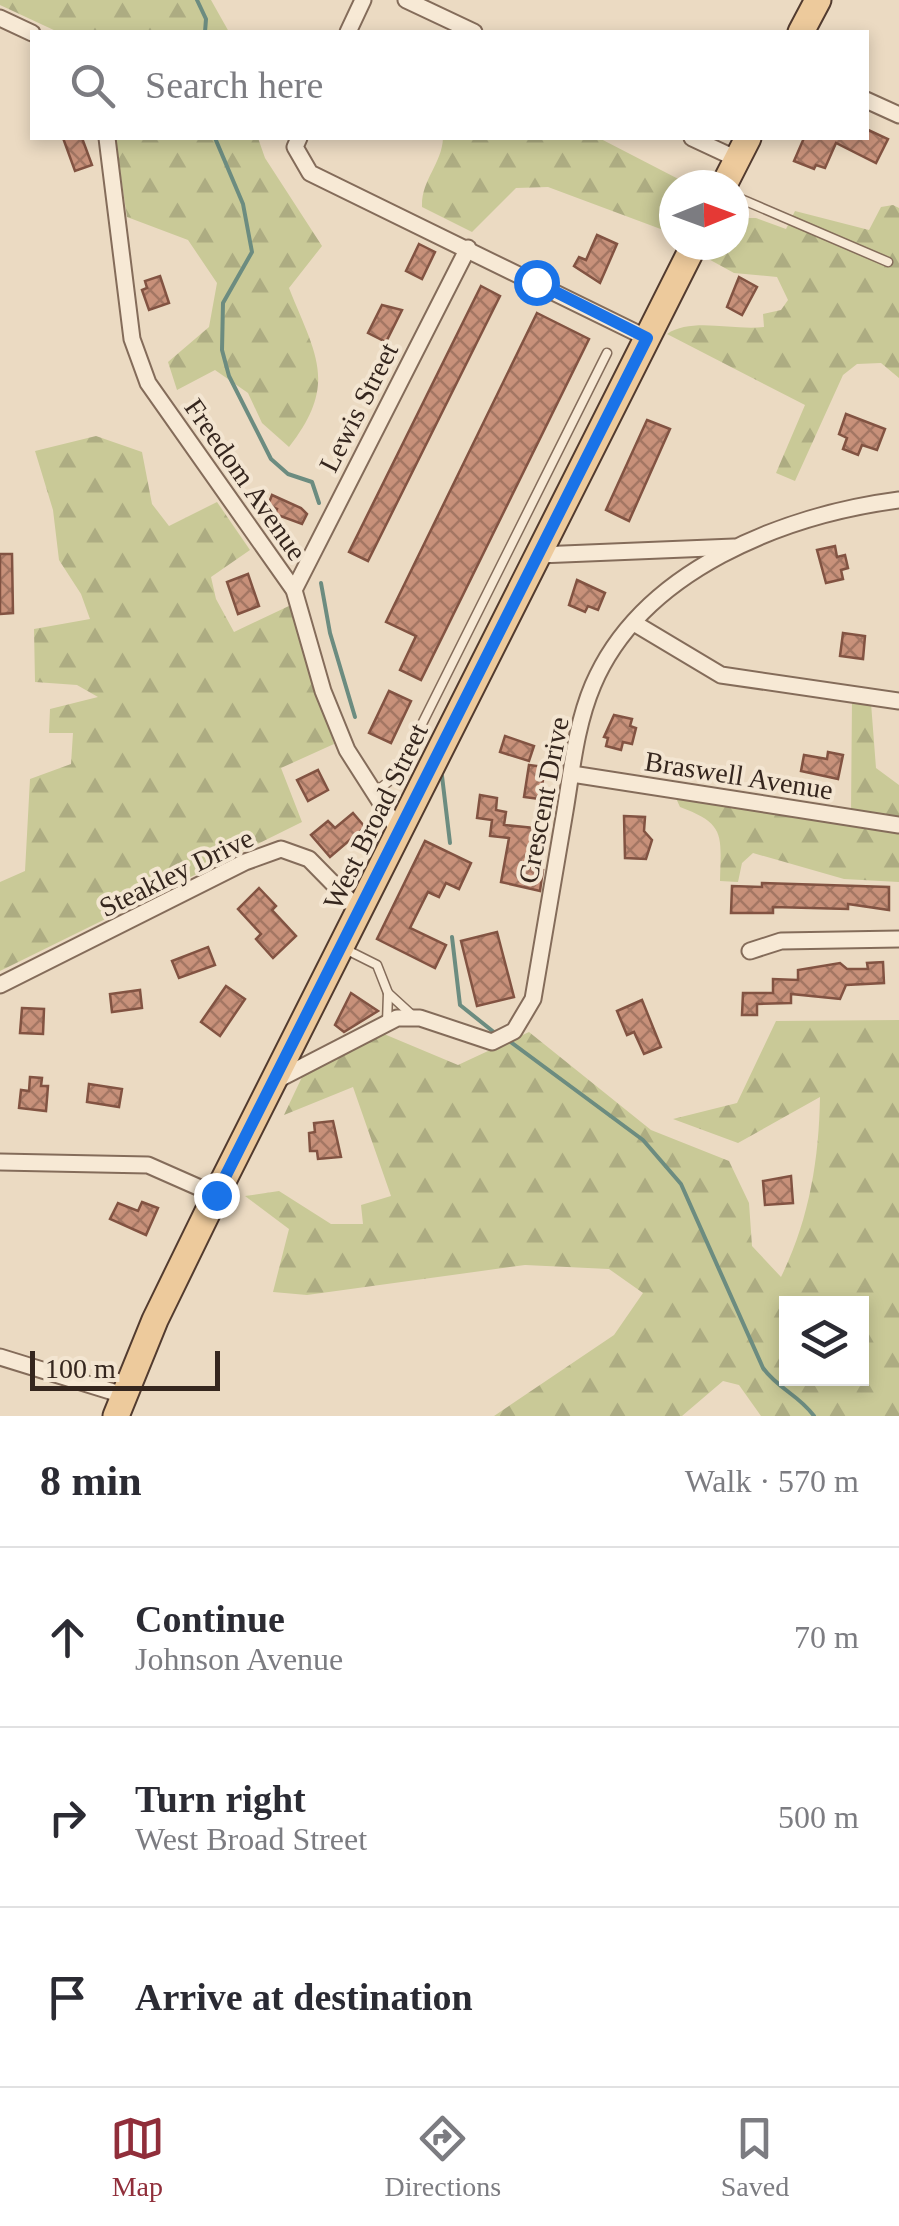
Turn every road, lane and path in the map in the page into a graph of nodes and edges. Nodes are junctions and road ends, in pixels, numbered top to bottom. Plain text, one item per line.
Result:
1 (363, 0) edge
2 (406, 0) edge
3 (818, 0) edge
4 (0, 18) edge
5 (349, 30) edge
6 (470, 30) edge
7 (803, 30) edge
8 (30, 32) edge
9 (869, 101) edge
10 (899, 114) edge
11 (107, 140) edge
12 (702, 140) edge
13 (297, 142) edge
14 (743, 148) edge
15 (749, 202) edge
16 (468, 248) junction
17 (686, 260) edge
18 (888, 262) dead end
19 (647, 338) junction
20 (607, 353) dead end
21 (538, 492) junction
22 (899, 500) edge
23 (564, 503) junction
24 (738, 547) junction
25 (538, 555) junction
26 (294, 590) junction
27 (634, 623) junction
28 (463, 642) junction
29 (489, 655) junction
30 (899, 701) edge
31 (572, 774) junction
32 (372, 795) junction
33 (899, 825) edge
34 (400, 833) junction
35 (361, 912) junction
36 (899, 938) edge
37 (343, 948) junction
38 (750, 952) dead end
39 (0, 985) edge
40 (388, 992) junction
41 (414, 1018) junction
42 (387, 1024) junction
43 (275, 1081) junction
44 (0, 1162) edge
45 (216, 1195) junction
46 (0, 1357) edge
47 (119, 1405) edge

1 - 5 street
2 - 6 street
3 - 7 main road
4 - 8 street
9 - 10 street
11 - 26 street, Freedom Avenue
12 - 14 street
13 - 16 street
15 - 18 lane
16 - 19 street
16 - 26 street, Lewis Street
17 - 19 main road, West Broad Street
19 - 23 main road, West Broad Street
20 - 21 lane
21 - 23 lane
21 - 28 lane
22 - 24 street, Crescent Drive
23 - 25 main road, West Broad Street
24 - 25 street
24 - 27 street, Crescent Drive
25 - 29 main road, West Broad Street
26 - 32 street, Freedom Avenue
27 - 30 street
27 - 31 street, Crescent Drive
28 - 29 lane
28 - 32 lane
29 - 34 main road, West Broad Street
31 - 33 street, Braswell Avenue
31 - 41 street, Crescent Drive
32 - 34 street, Freedom Avenue
34 - 35 main road, West Broad Street
35 - 37 main road, West Broad Street
35 - 39 street, Steakley Drive
36 - 38 street
37 - 40 lane
37 - 43 main road, West Broad Street
40 - 41 lane
40 - 42 lane
41 - 42 street, Crescent Drive
42 - 43 street, Crescent Drive
43 - 45 main road, West Broad Street
44 - 45 street
45 - 47 main road, West Broad Street
46 - 47 street

